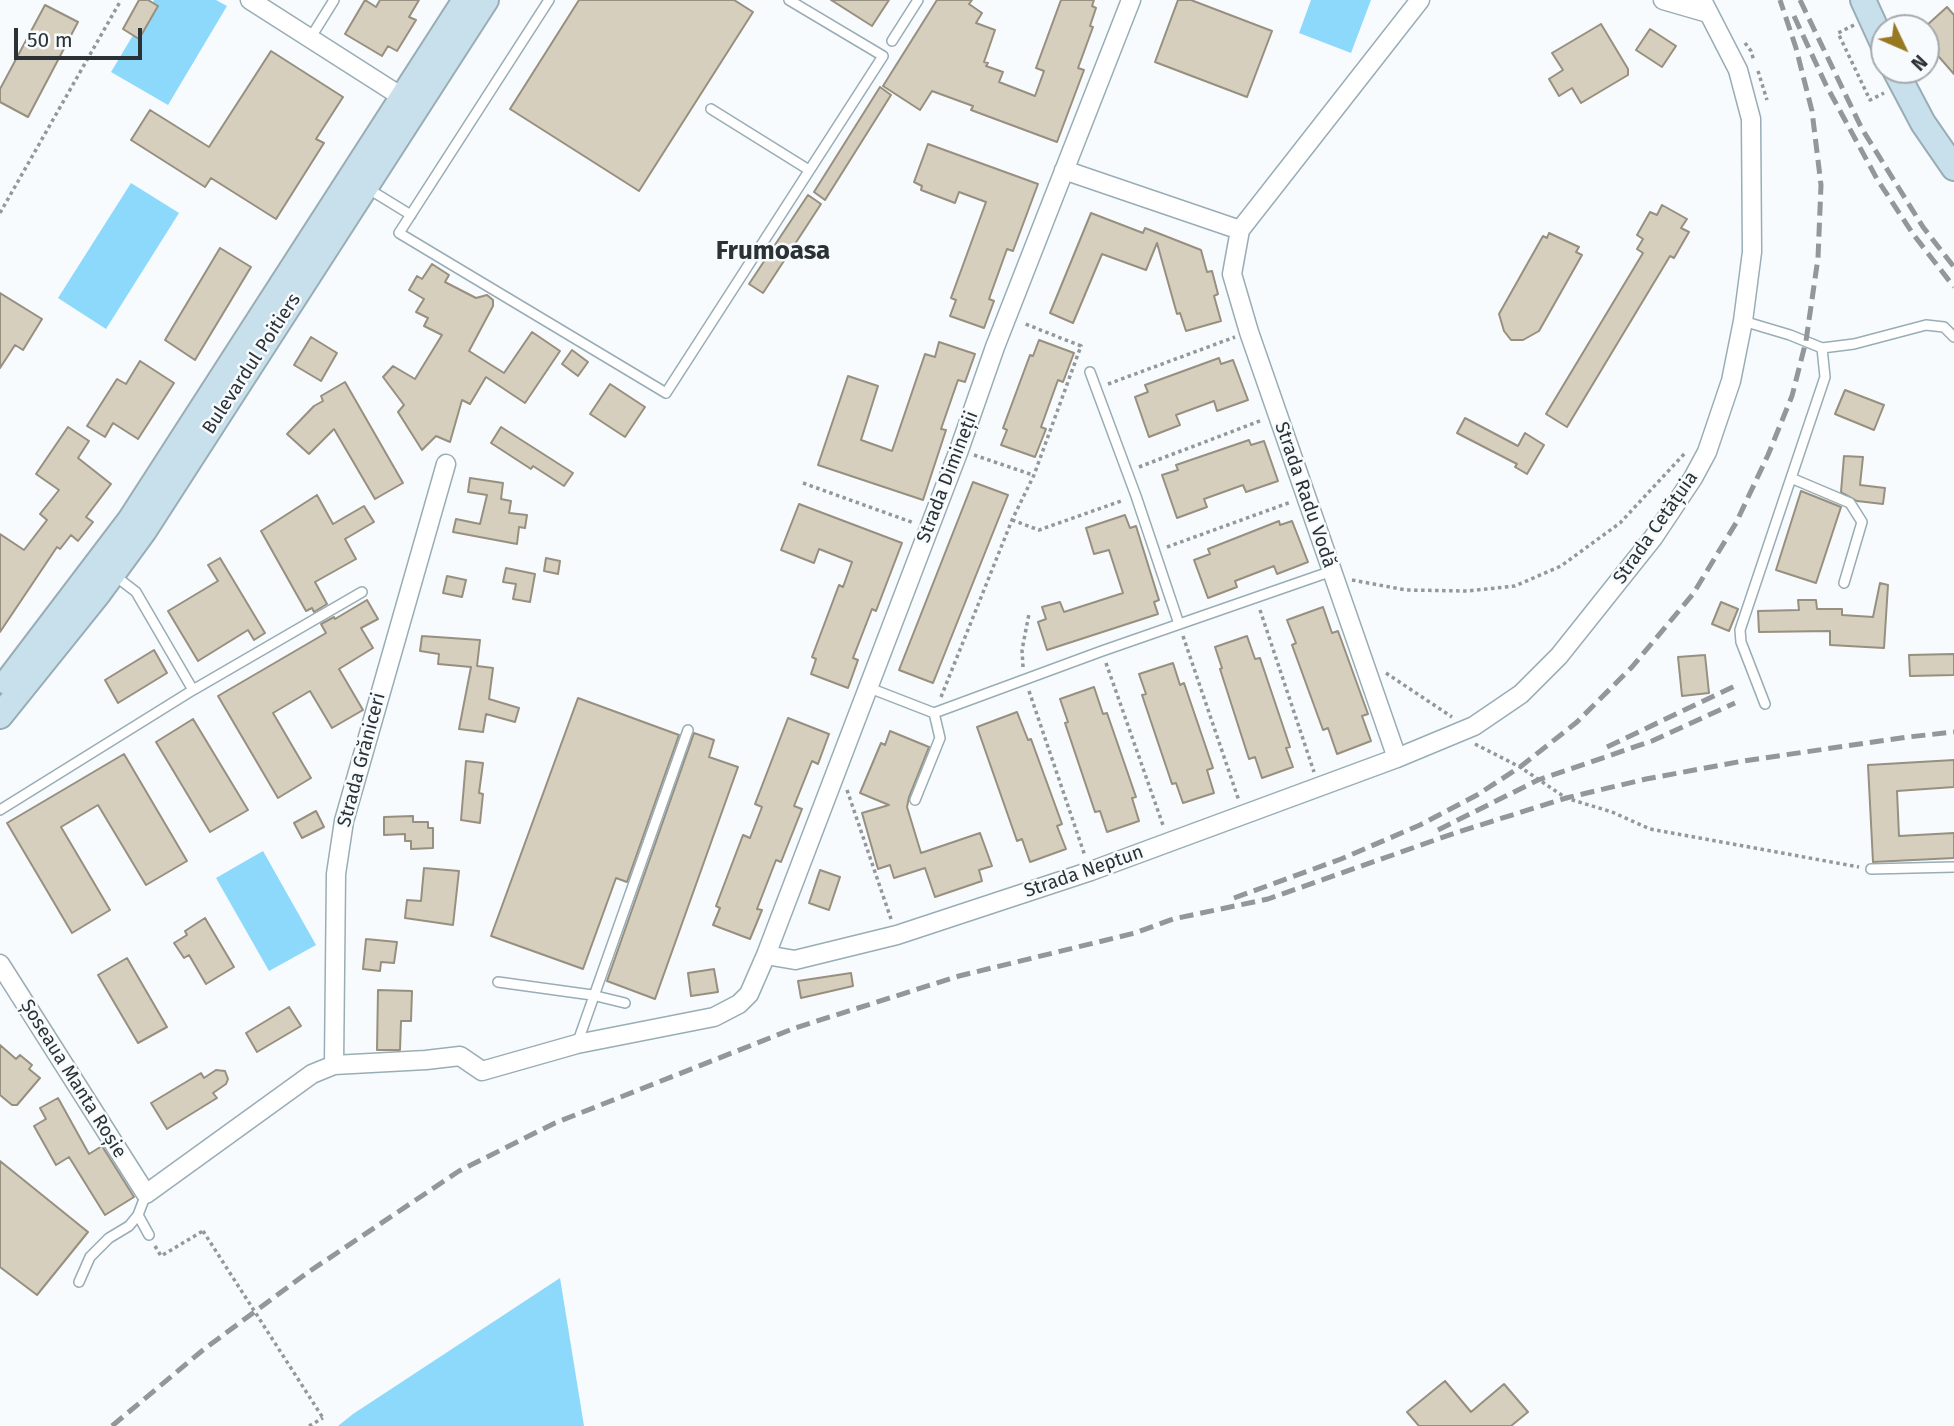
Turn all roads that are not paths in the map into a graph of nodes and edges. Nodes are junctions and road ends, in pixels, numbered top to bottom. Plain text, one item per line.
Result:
1 (250, 0) edge
2 (334, 0) edge
3 (465, 0) edge
4 (486, 0) edge
5 (549, 0) edge
6 (789, 0) edge
7 (918, 0) edge
8 (1130, 0) edge
9 (1420, 0) edge
10 (1664, 0) edge
11 (1705, 7) edge
12 (311, 37) junction
13 (892, 41) dead end
14 (1902, 84) edge
15 (402, 97) junction
16 (711, 109) dead end
17 (1954, 168) edge
18 (809, 170) junction
19 (1064, 170) junction
20 (358, 182) junction
21 (411, 215) junction
22 (1240, 230) junction
23 (1743, 321) junction
24 (1954, 337) edge
25 (1822, 348) junction
26 (1090, 372) dead end
27 (446, 464) dead end
28 (1791, 478) junction
29 (105, 569) junction
30 (1332, 571) junction
31 (1844, 583) dead end
32 (362, 592) dead end
33 (1179, 624) junction
34 (867, 687) junction
35 (0, 690) edge
36 (193, 690) junction
37 (1765, 704) dead end
38 (934, 713) junction
39 (0, 716) edge
40 (688, 730) dead end
41 (1397, 758) junction
42 (915, 800) dead end
43 (0, 810) edge
44 (1954, 867) edge
45 (1871, 869) road end
46 (766, 955) junction
47 (0, 964) edge
48 (498, 982) dead end
49 (592, 996) junction
50 (625, 1003) dead end
51 (577, 1044) junction
52 (334, 1065) junction
53 (146, 1194) junction
54 (138, 1215) junction
55 (149, 1235) dead end
56 (79, 1282) dead end

1 - 12 street
2 - 12 lane
3 - 15 main road, Bulevardul Poitiers
4 - 20 main road, Bulevardul Poitiers
5 - 21 lane
6 - 18 lane
7 - 13 lane
8 - 19 street, Strada Dimineții
9 - 22 street, Strada Radu Vodă
10 - 11 street
11 - 23 street, Strada Cetățuia
12 - 15 street
14 - 17 main road
15 - 20 main road, Bulevardul Poitiers
16 - 18 lane
18 - 21 lane
19 - 22 street
19 - 34 street, Strada Dimineții
20 - 21 lane
20 - 29 main road, Bulevardul Poitiers
22 - 30 street, Strada Radu Vodă
23 - 25 lane
23 - 41 street, Strada Cetățuia
24 - 25 lane
25 - 28 lane
26 - 33 lane
27 - 52 street, Strada Grăniceri
28 - 31 lane
28 - 37 lane
29 - 35 main road, Bulevardul Poitiers
29 - 36 lane
29 - 39 main road, Bulevardul Poitiers
30 - 33 lane
30 - 41 street, Strada Radu Vodă
32 - 36 lane
33 - 38 lane
34 - 38 lane
34 - 46 street, Strada Dimineții
36 - 43 lane
38 - 42 lane
40 - 49 lane
41 - 46 street, Strada Neptun
44 - 45 lane
46 - 51 street
47 - 53 street, Șoseaua Manta Roșie
48 - 49 lane
49 - 50 lane
49 - 51 lane
51 - 52 street
52 - 53 street
53 - 54 lane
54 - 55 lane
54 - 56 lane

